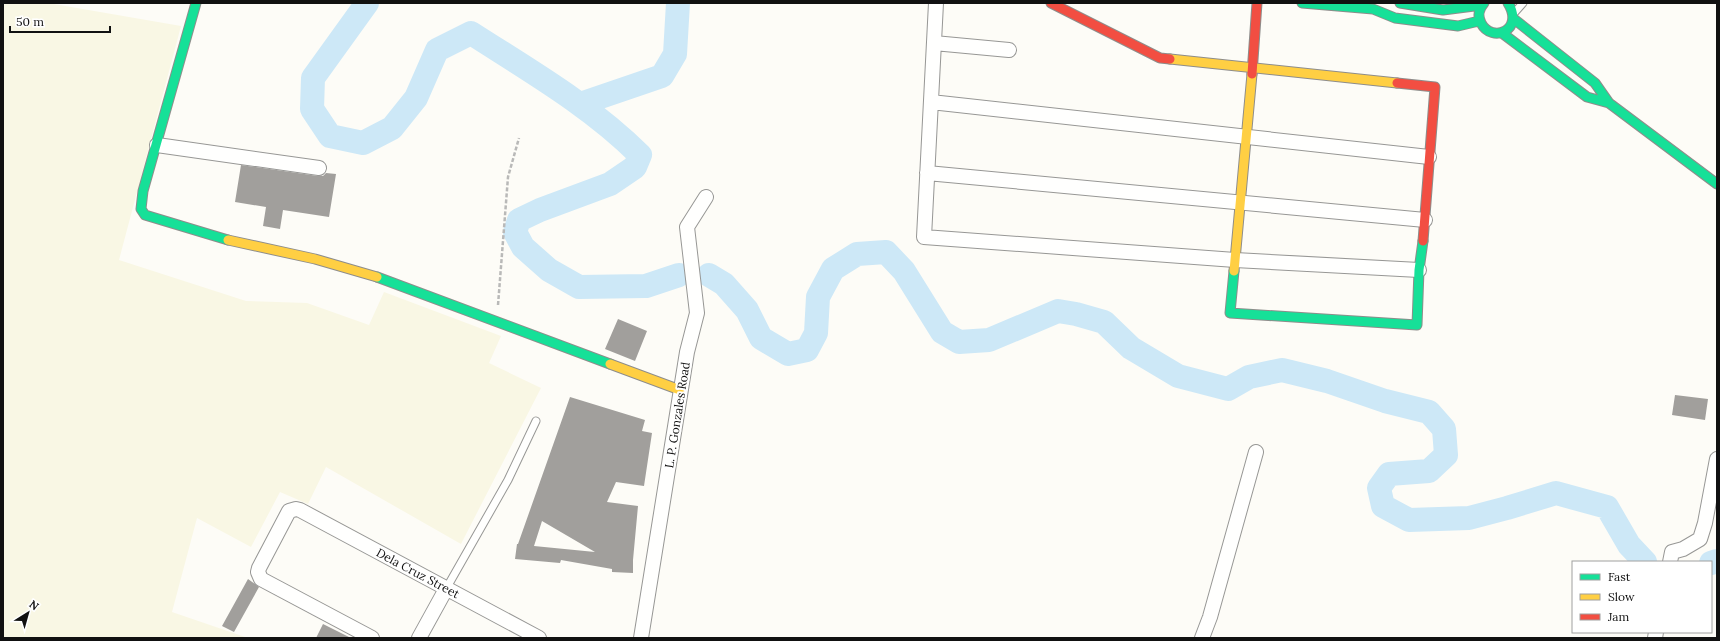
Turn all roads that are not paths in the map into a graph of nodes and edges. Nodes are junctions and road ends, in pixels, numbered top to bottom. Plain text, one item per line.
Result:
1 (196, 3) edge
2 (936, 3) edge
3 (1050, 3) edge
4 (1258, 3) edge
5 (1302, 3) edge
6 (1397, 3) edge
7 (1400, 3) edge
8 (1509, 3) edge
9 (1523, 3) edge
10 (1483, 4) edge
11 (1373, 9) junction
12 (1514, 16) junction
13 (1479, 21) junction
14 (1502, 33) junction
15 (934, 43) junction
16 (1009, 50) dead end
17 (1252, 68) junction
18 (931, 102) junction
19 (1609, 103) junction
20 (1246, 137) junction
21 (157, 145) junction
22 (1430, 157) junction
23 (319, 168) dead end
24 (927, 173) junction
25 (1717, 184) edge
26 (706, 197) dead end
27 (1240, 203) junction
28 (1425, 220) junction
29 (1235, 260) junction
30 (1419, 270) junction
31 (680, 390) junction
32 (536, 421) dead end
33 (1256, 452) dead end
34 (1717, 460) edge
35 (1671, 559) edge
36 (446, 589) junction
37 (372, 638) edge
38 (419, 638) edge
39 (539, 638) edge
40 (642, 638) edge
41 (1202, 638) edge

1 - 21 street
2 - 15 street
3 - 17 street
4 - 17 street
5 - 11 street
6 - 11 street
7 - 10 street
8 - 12 street
9 - 12 lane
10 - 13 street
11 - 13 street
12 - 14 street
12 - 19 street
13 - 14 street
14 - 19 street
15 - 16 street
15 - 18 street
17 - 20 street
17 - 22 street
18 - 20 street
18 - 24 street
19 - 25 street
20 - 22 street
20 - 27 street
21 - 23 street
21 - 31 street
22 - 28 street
24 - 27 street
24 - 29 street
26 - 31 street, L. P. Gonzales Road
27 - 28 street
27 - 29 street
28 - 30 street
29 - 30 street
29 - 30 street
31 - 40 street, L. P. Gonzales Road
32 - 36 lane
33 - 41 street
34 - 35 street
36 - 37 street, Dela Cruz Street
36 - 38 street
36 - 39 street, Dela Cruz Street

